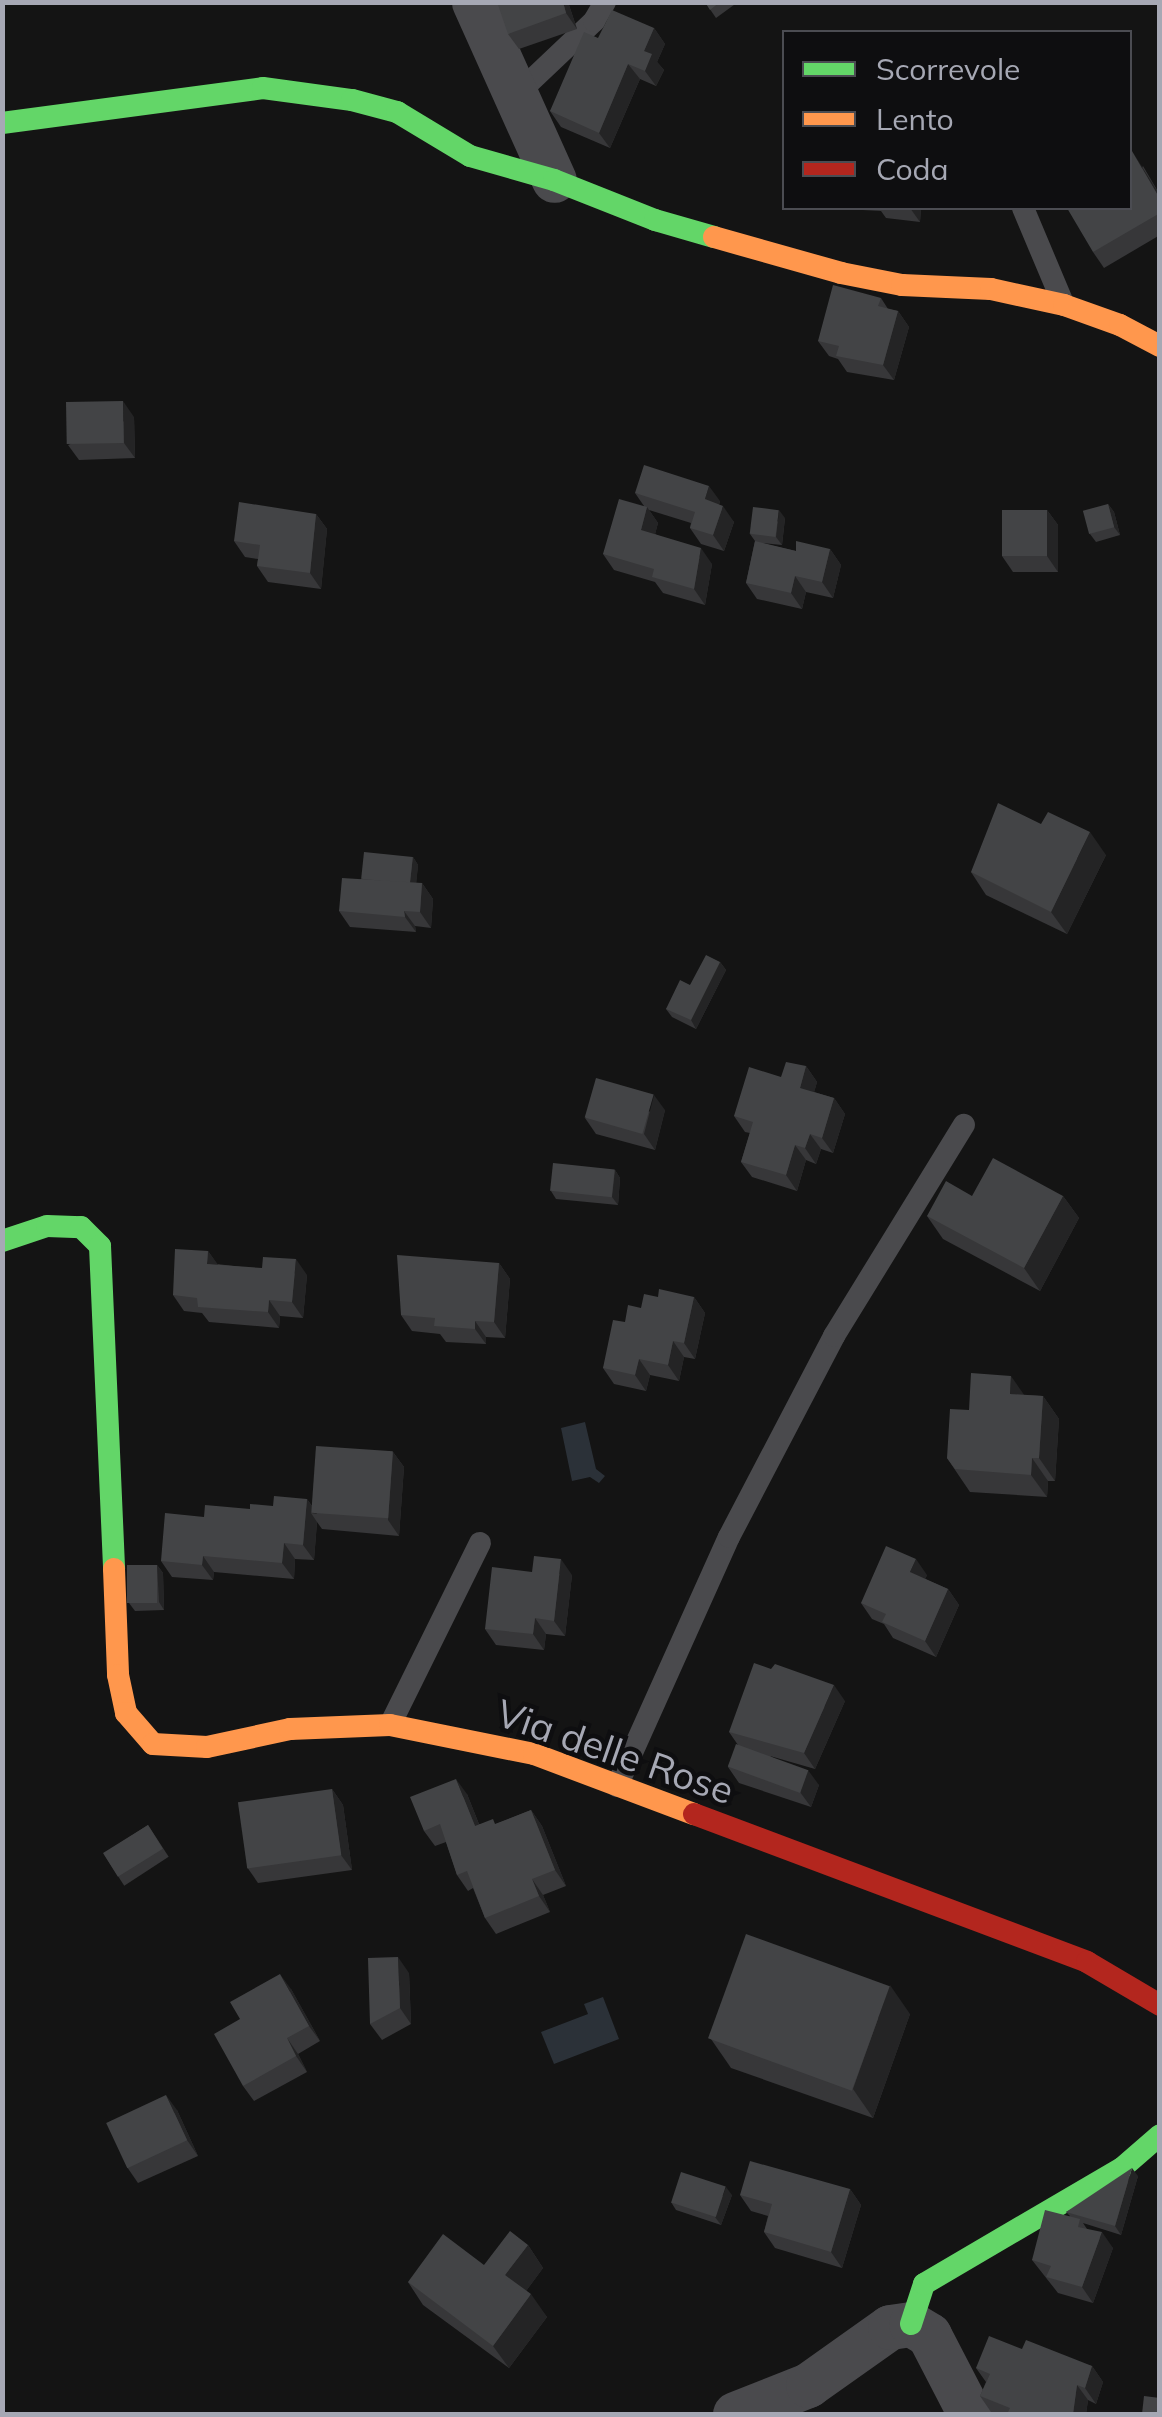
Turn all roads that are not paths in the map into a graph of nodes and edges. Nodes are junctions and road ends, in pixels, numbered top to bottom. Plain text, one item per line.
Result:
1 (474, 2) edge
2 (605, 2) edge
3 (516, 95) junction
4 (2, 124) edge
5 (554, 180) junction
6 (1024, 210) edge
7 (1064, 305) junction
8 (1160, 346) edge
9 (964, 1125) dead end
10 (2, 1241) edge
11 (480, 1544) dead end
12 (390, 1726) junction
13 (617, 1786) junction
14 (1160, 2004) edge
15 (1157, 2146) edge
16 (911, 2324) junction
17 (734, 2414) edge
18 (970, 2414) edge

1 - 3 street
2 - 3 lane
3 - 5 street
4 - 5 street
5 - 7 street
6 - 7 lane
7 - 8 street
9 - 13 lane
10 - 12 street, Via delle Rose
11 - 12 lane
12 - 13 street, Via delle Rose
13 - 14 street, Via delle Rose
15 - 16 street
16 - 17 street
16 - 18 street

